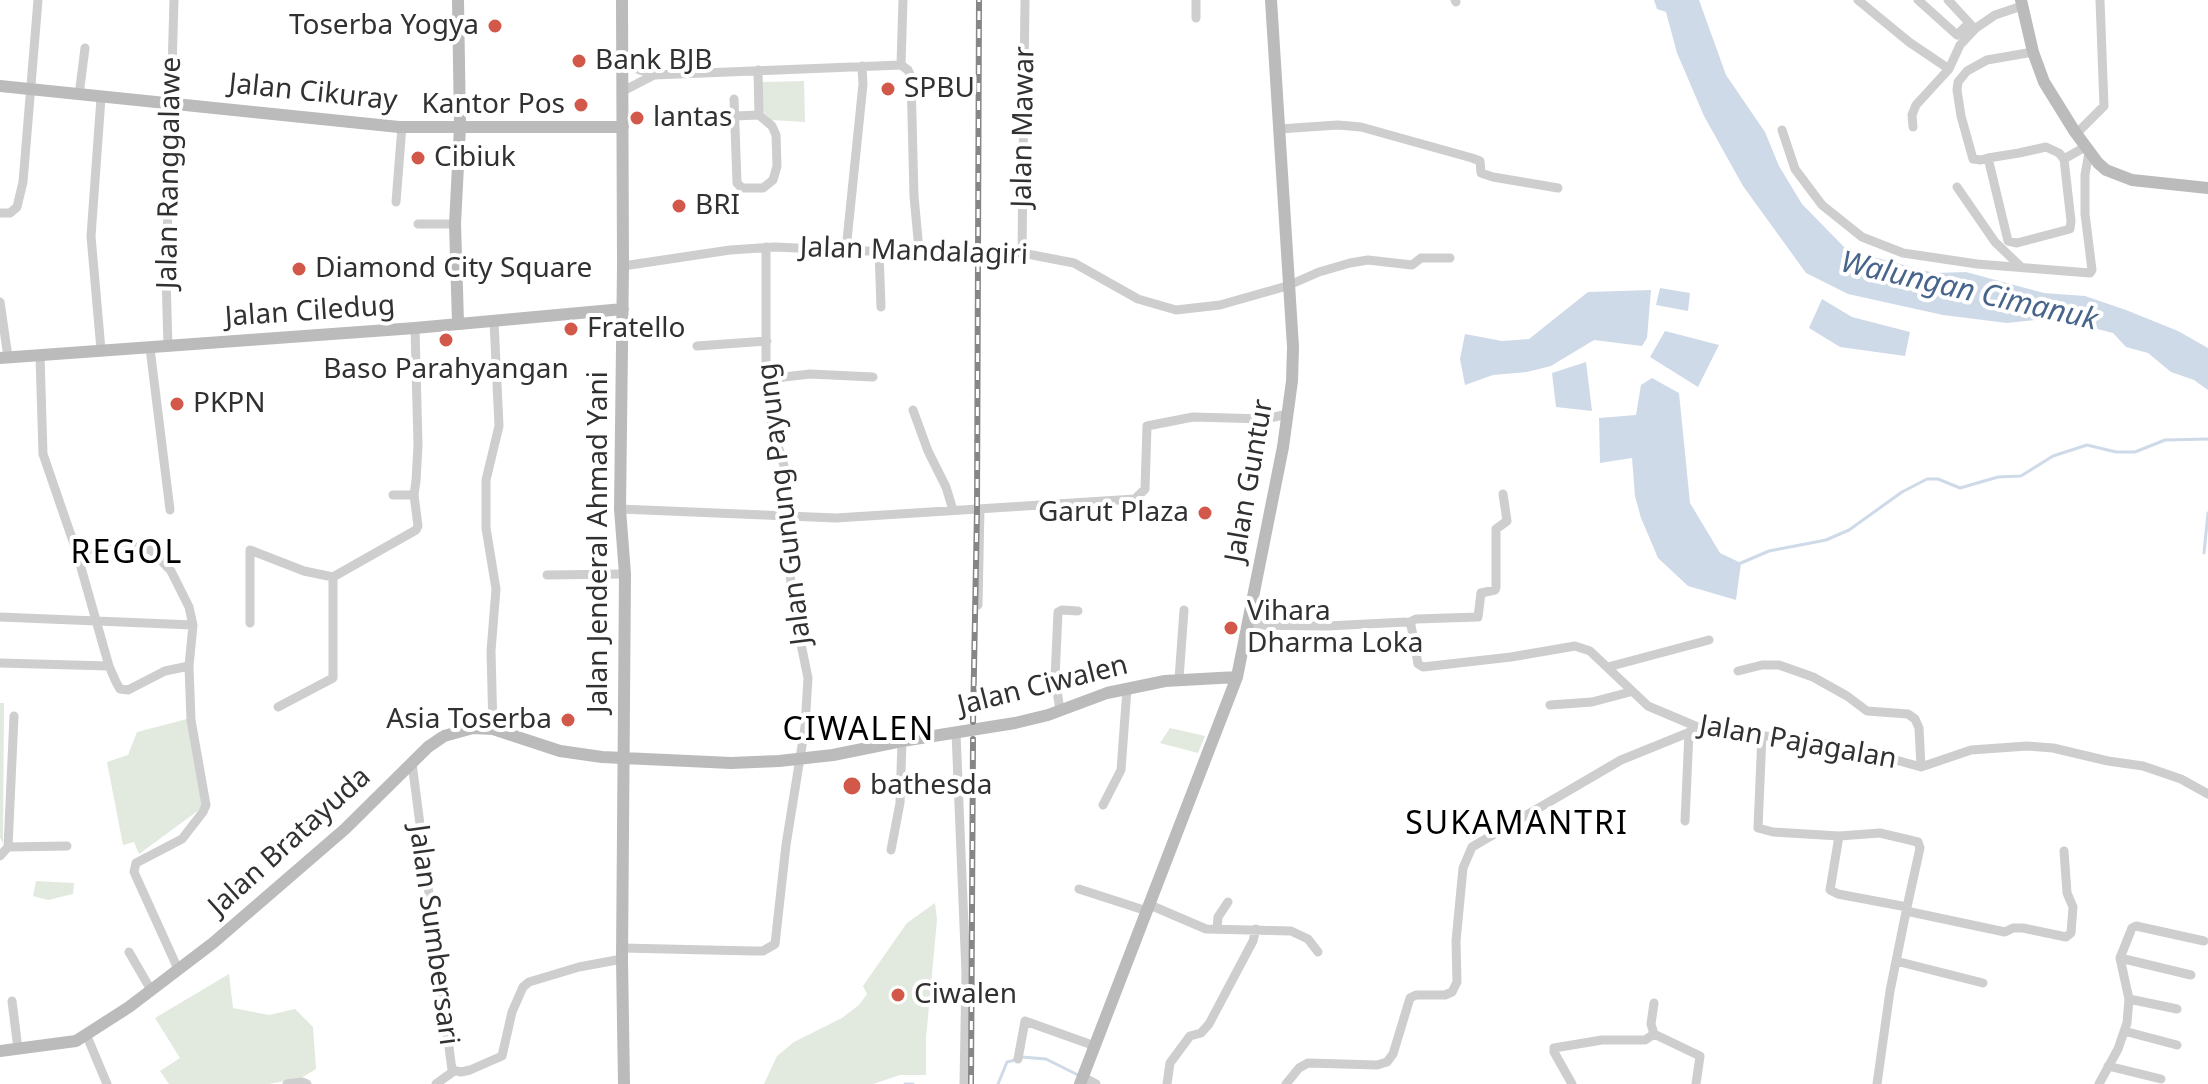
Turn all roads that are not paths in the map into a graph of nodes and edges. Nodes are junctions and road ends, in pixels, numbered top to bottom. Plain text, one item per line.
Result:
1 (38, 0) edge
2 (174, 0) edge
3 (458, 0) edge
4 (622, 0) edge
5 (903, 0) edge
6 (1025, 0) edge
7 (1196, 0) edge
8 (1271, 0) edge
9 (1858, 0) edge
10 (1918, 0) edge
11 (1948, 0) edge
12 (2100, 0) edge
13 (2022, 3) edge
14 (1196, 18) dead end
15 (1972, 26) junction
16 (85, 48) dead end
17 (2033, 52) junction
18 (623, 64) junction
19 (901, 65) junction
20 (862, 66) junction
21 (1949, 69) junction
22 (758, 70) junction
23 (654, 75) junction
24 (0, 86) edge
25 (29, 89) junction
26 (623, 91) junction
27 (79, 95) junction
28 (101, 98) junction
29 (734, 99) dead end
30 (170, 102) junction
31 (759, 115) junction
32 (735, 116) junction
33 (402, 126) junction
34 (460, 127) junction
35 (623, 127) junction
36 (1913, 127) dead end
37 (1279, 129) junction
38 (1782, 130) dead end
39 (2076, 134) junction
40 (2087, 150) junction
41 (1988, 158) junction
42 (2064, 159) junction
43 (1957, 187) dead end
44 (1558, 188) dead end
45 (2208, 188) edge
46 (396, 202) dead end
47 (0, 213) edge
48 (418, 224) dead end
49 (455, 224) junction
50 (766, 247) junction
51 (846, 250) junction
52 (919, 250) junction
53 (879, 251) junction
54 (1022, 253) junction
55 (1450, 258) dead end
56 (623, 266) junction
57 (2020, 266) junction
58 (1287, 286) junction
59 (0, 302) edge
60 (881, 307) dead end
61 (623, 309) junction
62 (494, 321) junction
63 (458, 322) junction
64 (415, 328) junction
65 (767, 341) junction
66 (697, 346) dead end
67 (168, 347) junction
68 (150, 348) junction
69 (101, 350) junction
70 (40, 355) junction
71 (4, 358) edge
72 (873, 377) dead end
73 (767, 379) junction
74 (913, 410) dead end
75 (1288, 414) junction
76 (1503, 494) dead end
77 (393, 495) dead end
78 (414, 495) junction
79 (620, 509) junction
80 (985, 509) junction
81 (170, 510) dead end
82 (953, 510) junction
83 (787, 517) junction
84 (76, 550) junction
85 (625, 574) junction
86 (547, 575) dead end
87 (333, 577) junction
88 (978, 605) dead end
89 (1184, 610) dead end
90 (1078, 611) dead end
91 (0, 617) edge
92 (96, 621) junction
93 (250, 623) dead end
94 (1408, 623) junction
95 (193, 625) junction
96 (1247, 625) junction
97 (1709, 640) dead end
98 (0, 663) edge
99 (109, 666) junction
100 (189, 666) junction
101 (1608, 667) junction
102 (1738, 671) dead end
103 (1237, 677) junction
104 (1179, 679) junction
105 (1127, 689) junction
106 (1630, 692) junction
107 (1550, 705) dead end
108 (278, 707) dead end
109 (1060, 710) junction
110 (14, 716) dead end
111 (1700, 728) junction
112 (493, 729) junction
113 (1689, 732) junction
114 (956, 733) junction
115 (1762, 735) junction
116 (902, 741) junction
117 (623, 758) junction
118 (800, 759) junction
119 (412, 763) junction
120 (1921, 767) junction
121 (2208, 794) edge
122 (1103, 805) dead end
123 (1685, 821) dead end
124 (1839, 836) junction
125 (67, 846) dead end
126 (891, 850) dead end
127 (3, 851) edge
128 (2064, 851) dead end
129 (1079, 889) dead end
130 (1228, 902) dead end
131 (1149, 908) junction
132 (1906, 909) junction
133 (1217, 929) junction
134 (1256, 929) junction
135 (2204, 941) dead end
136 (129, 952) dead end
137 (1318, 952) dead end
138 (622, 954) junction
139 (2120, 958) junction
140 (1896, 961) junction
141 (178, 969) junction
142 (2191, 975) dead end
143 (1983, 983) dead end
144 (151, 990) junction
145 (2129, 999) junction
146 (12, 1001) dead end
147 (1654, 1003) dead end
148 (2177, 1009) dead end
149 (2124, 1031) junction
150 (86, 1034) junction
151 (1654, 1034) junction
152 (2177, 1045) dead end
153 (1095, 1046) junction
154 (18, 1049) junction
155 (0, 1051) edge
156 (1018, 1059) dead end
157 (2108, 1066) junction
158 (454, 1071) junction
159 (1082, 1079) edge
160 (2161, 1079) dead end
161 (107, 1084) edge
162 (287, 1084) edge
163 (307, 1084) edge
164 (436, 1084) edge
165 (624, 1084) edge
166 (964, 1084) edge
167 (1096, 1084) edge
168 (1167, 1084) edge
169 (1286, 1084) edge
170 (1572, 1084) edge
171 (1696, 1084) edge
172 (1877, 1084) edge
173 (2099, 1084) edge

1 - 25 street
2 - 30 street, Jalan Ranggalawe
3 - 34 street
4 - 18 street, Jalan Jenderal Ahmad Yani
5 - 19 street
6 - 54 street, Jalan Mawar
7 - 14 street
8 - 37 street, Jalan Guntur
9 - 21 street
10 - 15 street
11 - 15 street
12 - 39 street
13 - 15 street
13 - 17 street
15 - 21 street
16 - 27 street
17 - 39 street
17 - 41 street
18 - 23 street
18 - 26 street, Jalan Jenderal Ahmad Yani
19 - 20 street
19 - 52 street
20 - 22 street
20 - 51 street
21 - 36 street
22 - 23 street
22 - 31 street
23 - 26 street
24 - 25 street, Jalan Cikuray
25 - 27 street, Jalan Cikuray
25 - 47 street
26 - 35 street, Jalan Jenderal Ahmad Yani
27 - 28 street, Jalan Cikuray
28 - 30 street, Jalan Cikuray
28 - 69 street
29 - 32 street
30 - 33 street, Jalan Cikuray
30 - 67 street, Jalan Ranggalawe
31 - 32 street
31 - 32 street
33 - 34 street, Jalan Cikuray
33 - 46 street
34 - 35 street, Jalan Cikuray
34 - 49 street
35 - 56 street, Jalan Jenderal Ahmad Yani
37 - 44 street
37 - 58 street, Jalan Guntur
38 - 57 street
39 - 40 street
40 - 42 street
40 - 45 street
40 - 57 street
41 - 42 street
41 - 42 street
43 - 57 street
48 - 49 street
49 - 63 street
50 - 51 street, Jalan Mandalagiri
50 - 56 street, Jalan Mandalagiri
50 - 65 street, Jalan Gunung Payung
51 - 53 street, Jalan Mandalagiri
52 - 53 street, Jalan Mandalagiri
52 - 54 street, Jalan Mandalagiri
53 - 60 street
54 - 58 street, Jalan Mandalagiri
55 - 58 street, Jalan Mandalagiri
56 - 61 street, Jalan Jenderal Ahmad Yani
58 - 75 street, Jalan Guntur
59 - 71 street
61 - 62 street, Jalan Ciledug
61 - 79 street, Jalan Jenderal Ahmad Yani
62 - 63 street, Jalan Ciledug
62 - 112 street
63 - 64 street, Jalan Ciledug
64 - 67 street, Jalan Ciledug
64 - 78 street
65 - 66 street
65 - 73 street, Jalan Gunung Payung
67 - 68 street, Jalan Ciledug
68 - 69 street, Jalan Ciledug
68 - 81 street
69 - 70 street, Jalan Ciledug
70 - 71 street, Jalan Ciledug
70 - 84 street
72 - 73 street
73 - 83 street, Jalan Gunung Payung
74 - 82 street
75 - 80 street
75 - 96 street, Jalan Guntur
76 - 94 street
77 - 78 street
78 - 87 street
79 - 83 street
79 - 85 street, Jalan Jenderal Ahmad Yani
80 - 82 street
80 - 88 street
82 - 83 street
83 - 118 street, Jalan Gunung Payung
84 - 92 street
84 - 95 street
85 - 86 street
85 - 117 street, Jalan Jenderal Ahmad Yani
87 - 93 street
87 - 108 street
89 - 104 street
90 - 109 street
91 - 92 street
92 - 95 street
92 - 99 street
94 - 96 street
94 - 101 street, Jalan Pajagalan
95 - 100 street
96 - 103 street, Jalan Guntur
97 - 101 street
98 - 99 street
99 - 100 street
100 - 141 street
101 - 106 street, Jalan Pajagalan
102 - 120 street
103 - 104 street, Jalan Ciwalen
103 - 131 street, Jalan Guntur
104 - 105 street, Jalan Ciwalen
105 - 109 street, Jalan Ciwalen
105 - 122 street
106 - 107 street
106 - 111 street, Jalan Pajagalan
109 - 114 street, Jalan Ciwalen
110 - 127 street
111 - 113 street
111 - 115 street, Jalan Pajagalan
112 - 117 street, Jalan Bratayuda
112 - 119 street, Jalan Bratayuda
113 - 123 street
113 - 169 street
114 - 116 street, Jalan Ciwalen
114 - 166 street
115 - 120 street, Jalan Pajagalan
115 - 124 street
116 - 118 street, Jalan Ciwalen
116 - 126 street
117 - 118 street, Jalan Ciwalen
117 - 138 street, Jalan Jenderal Ahmad Yani
118 - 138 street, Jalan Gunung Payung
119 - 141 street, Jalan Bratayuda
119 - 158 street, Jalan Sumbersari
120 - 121 street, Jalan Pajagalan
124 - 132 street
124 - 132 street
125 - 127 street
128 - 132 street
129 - 131 street
130 - 133 street
131 - 133 street
131 - 153 street, Jalan Guntur
132 - 140 street
133 - 134 street
134 - 137 street
134 - 168 street
135 - 139 street
136 - 144 street
138 - 158 street, Jalan Sumbersari
138 - 165 street, Jalan Jenderal Ahmad Yani
139 - 142 street
139 - 145 street
140 - 143 street
140 - 172 street
141 - 144 street, Jalan Bratayuda
144 - 150 street, Jalan Bratayuda
145 - 148 street
145 - 149 street
146 - 154 street
147 - 151 street
149 - 152 street
149 - 157 street
150 - 154 street, Jalan Bratayuda
150 - 161 street
151 - 170 street
151 - 171 street
153 - 156 street
153 - 159 street, Jalan Guntur
154 - 155 street, Jalan Bratayuda
157 - 160 street
157 - 173 street
158 - 164 street
159 - 167 street
162 - 163 street

